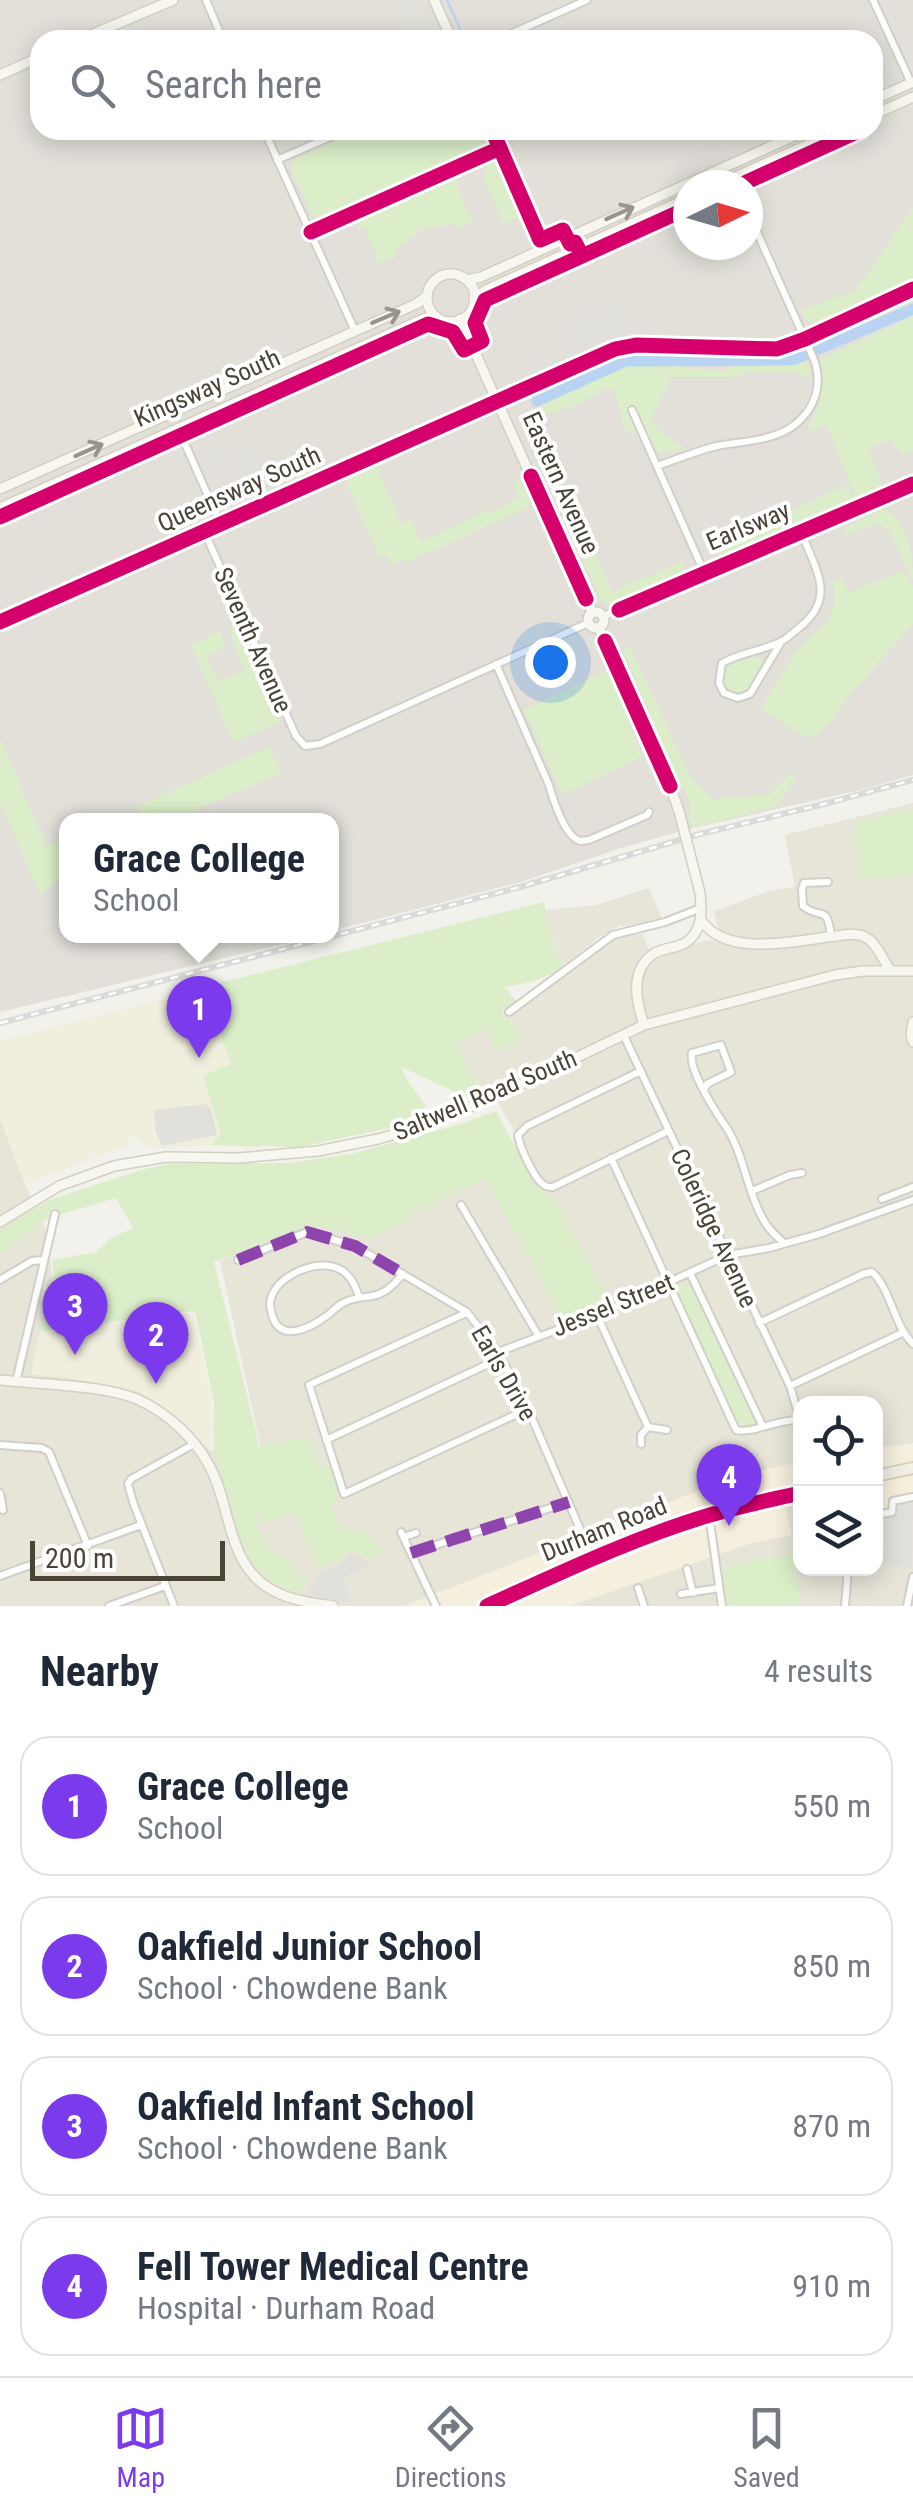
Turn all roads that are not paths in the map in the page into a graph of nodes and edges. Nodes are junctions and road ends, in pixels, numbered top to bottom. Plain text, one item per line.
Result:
1 (173, 0) edge
2 (206, 0) edge
3 (434, 0) edge
4 (586, 0) edge
5 (874, 0) edge
6 (102, 30) edge
7 (220, 30) edge
8 (448, 30) edge
9 (519, 30) edge
10 (30, 62) edge
11 (0, 75) edge
12 (912, 84) edge
13 (883, 96) edge
14 (913, 97) edge
15 (883, 111) edge
16 (268, 140) edge
17 (323, 140) edge
18 (496, 140) edge
19 (785, 140) edge
20 (820, 140) edge
21 (500, 148) junction
22 (277, 160) junction
23 (727, 166) junction
24 (729, 170) edge
25 (757, 170) edge
26 (673, 205) edge
27 (311, 232) junction
28 (763, 246) edge
29 (544, 248) junction
30 (529, 254) junction
31 (551, 260) junction
32 (467, 280) junction
33 (913, 289) edge
34 (427, 296) junction
35 (474, 298) junction
36 (435, 316) junction
37 (460, 319) junction
38 (355, 330) junction
39 (806, 343) junction
40 (498, 402) junction
41 (632, 410) dead end
42 (178, 428) junction
43 (656, 466) junction
44 (913, 484) edge
45 (0, 490) edge
46 (0, 508) edge
47 (222, 524) junction
48 (801, 531) junction
49 (204, 532) junction
50 (704, 572) junction
51 (604, 616) junction
52 (590, 618) junction
53 (0, 622) edge
54 (599, 628) junction
55 (781, 642) junction
56 (751, 651) junction
57 (496, 664) junction
58 (770, 664) junction
59 (649, 812) dead end
60 (828, 882) dead end
61 (702, 907) junction
62 (701, 920) junction
63 (830, 936) junction
64 (890, 970) junction
65 (913, 971) edge
66 (509, 1012) dead end
67 (913, 1022) edge
68 (644, 1025) junction
69 (624, 1036) junction
70 (913, 1042) edge
71 (642, 1071) junction
72 (704, 1090) junction
73 (668, 1131) junction
74 (610, 1158) junction
75 (802, 1173) dead end
76 (913, 1187) edge
77 (752, 1191) junction
78 (882, 1198) dead end
79 (913, 1200) edge
80 (461, 1205) dead end
81 (55, 1214) dead end
82 (0, 1222) edge
83 (784, 1243) junction
84 (728, 1255) junction
85 (44, 1260) junction
86 (238, 1260) dead end
87 (690, 1273) junction
88 (402, 1274) junction
89 (0, 1280) edge
90 (668, 1283) junction
91 (358, 1298) junction
92 (468, 1312) junction
93 (597, 1315) junction
94 (759, 1323) junction
95 (904, 1332) junction
96 (538, 1335) junction
97 (913, 1344) edge
98 (500, 1355) junction
99 (0, 1380) edge
100 (16, 1382) junction
101 (790, 1386) junction
102 (794, 1396) edge
103 (528, 1410) junction
104 (793, 1420) edge
105 (762, 1426) junction
106 (648, 1427) junction
107 (667, 1430) dead end
108 (326, 1440) junction
109 (195, 1443) junction
110 (641, 1444) dead end
111 (0, 1445) edge
112 (913, 1468) edge
113 (883, 1474) edge
114 (0, 1493) edge
115 (793, 1495) edge
116 (913, 1497) edge
117 (569, 1502) junction
118 (3, 1510) dead end
119 (883, 1514) edge
120 (710, 1515) junction
121 (142, 1525) junction
122 (416, 1533) dead end
123 (88, 1546) junction
124 (411, 1553) junction
125 (593, 1559) junction
126 (687, 1570) dead end
127 (0, 1576) edge
128 (848, 1576) edge
129 (913, 1577) edge
130 (166, 1586) junction
131 (638, 1588) dead end
132 (719, 1588) junction
133 (693, 1592) junction
134 (681, 1594) dead end
135 (109, 1606) edge
136 (174, 1606) edge
137 (333, 1606) edge
138 (436, 1606) edge
139 (487, 1606) edge
140 (644, 1606) edge
141 (722, 1606) edge
142 (846, 1606) edge
143 (907, 1606) edge

1 - 6 street
2 - 7 street
3 - 8 street
4 - 9 street
5 - 12 street
10 - 11 street
12 - 13 street
14 - 15 street
16 - 22 street
17 - 22 street
18 - 21 street
19 - 23 street
20 - 25 street
21 - 27 street
21 - 29 street
22 - 27 street
23 - 24 street
29 -> 23 street
26 - 31 street
27 - 38 street
28 - 39 street
29 - 30 street
30 - 31 street
30 - 32 street
31 - 35 street
32 - 34 street
32 - 35 street
33 - 39 street, Queensway South
34 - 36 street
38 -> 34 street, Kingsway South
35 - 37 street
36 - 37 street
36 - 42 street, Kingsway South
37 - 40 street, Eastern Avenue
45 -> 38 street, Kingsway South
39 - 40 street, Queensway South
39 - 43 street
40 - 47 street, Queensway South
40 - 52 street, Eastern Avenue
41 - 43 street
42 - 46 street, Kingsway South
42 - 47 street
43 - 50 street
44 - 48 street, Earlsway
47 - 49 street, Queensway South
48 - 50 street, Earlsway
48 - 55 street
49 - 53 street, Queensway South
49 - 57 street, Seventh Avenue
50 - 51 street, Earlsway
51 - 52 street
51 - 54 street
52 - 54 street
52 - 57 street
54 - 61 street, bridge
55 - 56 street
55 - 58 street
56 - 58 street
56 - 58 street
57 - 59 street
60 - 63 street
61 - 62 street
61 - 66 street
62 - 63 street
62 - 68 street
63 - 64 street
64 - 65 street, Saltwell Road South
64 - 68 street, Saltwell Road South
67 - 70 street
68 - 69 street, Saltwell Road South
69 - 71 street, Coleridge Avenue
69 - 82 street, Saltwell Road South
71 - 73 street, Coleridge Avenue
71 - 74 street
72 - 72 street
72 - 77 street
73 - 74 street
73 - 84 street, Coleridge Avenue
74 - 90 street
75 - 77 street
76 - 78 street
77 - 83 street
79 - 83 street, Jessel Street
80 - 96 street
81 - 85 street
83 - 84 street, Jessel Street
84 - 87 street, Jessel Street
84 - 94 street, Coleridge Avenue
85 - 89 street
85 - 100 street
86 - 88 street, Earls Drive
87 - 90 street, Jessel Street
87 - 105 street
88 - 91 street
88 - 92 street, Earls Drive
90 - 93 street, Jessel Street
90 - 105 street
91 - 91 street
92 - 98 street, Earls Drive
92 - 108 street
93 - 96 street, Jessel Street
93 - 106 street
94 - 95 street
94 - 101 street, Coleridge Avenue
95 - 97 street
95 - 101 street
96 - 98 street, Jessel Street
98 - 103 street, Earls Drive
98 - 108 street, Jessel Street
99 - 100 street
100 - 109 street
101 - 102 street, Coleridge Avenue
103 - 108 street
103 - 117 street, Earls Drive
104 - 105 street
106 - 107 street
106 - 110 street
109 - 121 street
109 - 137 street
111 - 123 street
112 - 113 main road
114 - 118 street
115 - 120 main road, Durham Road
116 - 119 street
117 - 124 street
117 - 125 street, Earls Drive
120 - 125 main road, Durham Road
120 - 132 street
121 - 123 street
121 - 130 street
122 - 124 street
123 - 127 street
124 - 138 street
125 - 139 main road, Durham Road
126 - 133 street
128 - 142 street
129 - 143 street
130 - 135 street
130 - 136 street
131 - 140 street
132 - 133 street
132 - 141 street
133 - 134 street

